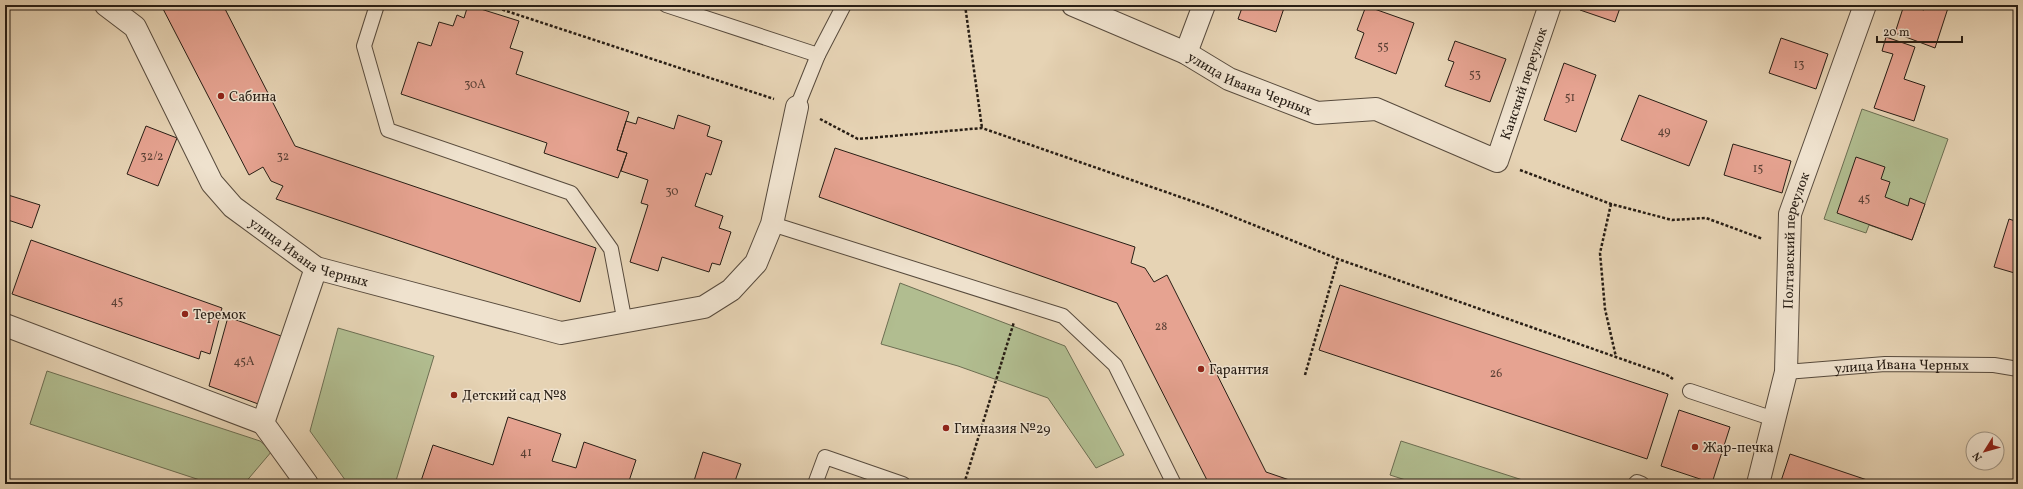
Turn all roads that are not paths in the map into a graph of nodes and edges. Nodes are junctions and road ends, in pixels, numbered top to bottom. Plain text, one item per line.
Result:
1 (106, 5) edge
2 (377, 5) edge
3 (666, 5) edge
4 (844, 5) edge
5 (1073, 5) edge
6 (1204, 5) edge
7 (1550, 5) edge
8 (1865, 5) edge
9 (1186, 53) junction
10 (818, 55) junction
11 (796, 107) joint
12 (1497, 161) joint
13 (772, 224) junction
14 (316, 268) junction
15 (625, 323) junction
16 (5, 325) edge
17 (2018, 370) edge
18 (1786, 372) junction
19 (1690, 391) road end
20 (1774, 419) junction
21 (263, 423) junction
22 (307, 484) edge
23 (815, 484) edge
24 (903, 484) edge
25 (1174, 484) edge
26 (1635, 484) edge
27 (1642, 484) edge
28 (1758, 484) edge

1 - 14 street, улица Ивана Черных
2 - 15 lane
3 - 10 lane
4 - 10 lane
5 - 9 street, улица Ивана Черных
6 - 9 street
7 - 12 street, Канский переулок
8 - 18 street, Полтавский переулок
9 - 12 street, улица Ивана Черных
10 - 11 lane
11 - 13 street, улица Ивана Черных
13 - 15 street, улица Ивана Черных
13 - 25 lane
14 - 15 street, улица Ивана Черных
14 - 21 street
16 - 21 street
17 - 18 lane, улица Ивана Черных
18 - 20 street, Полтавский переулок
19 - 20 lane
20 - 28 street, Полтавский переулок
21 - 22 street
23 - 24 lane
26 - 27 lane

